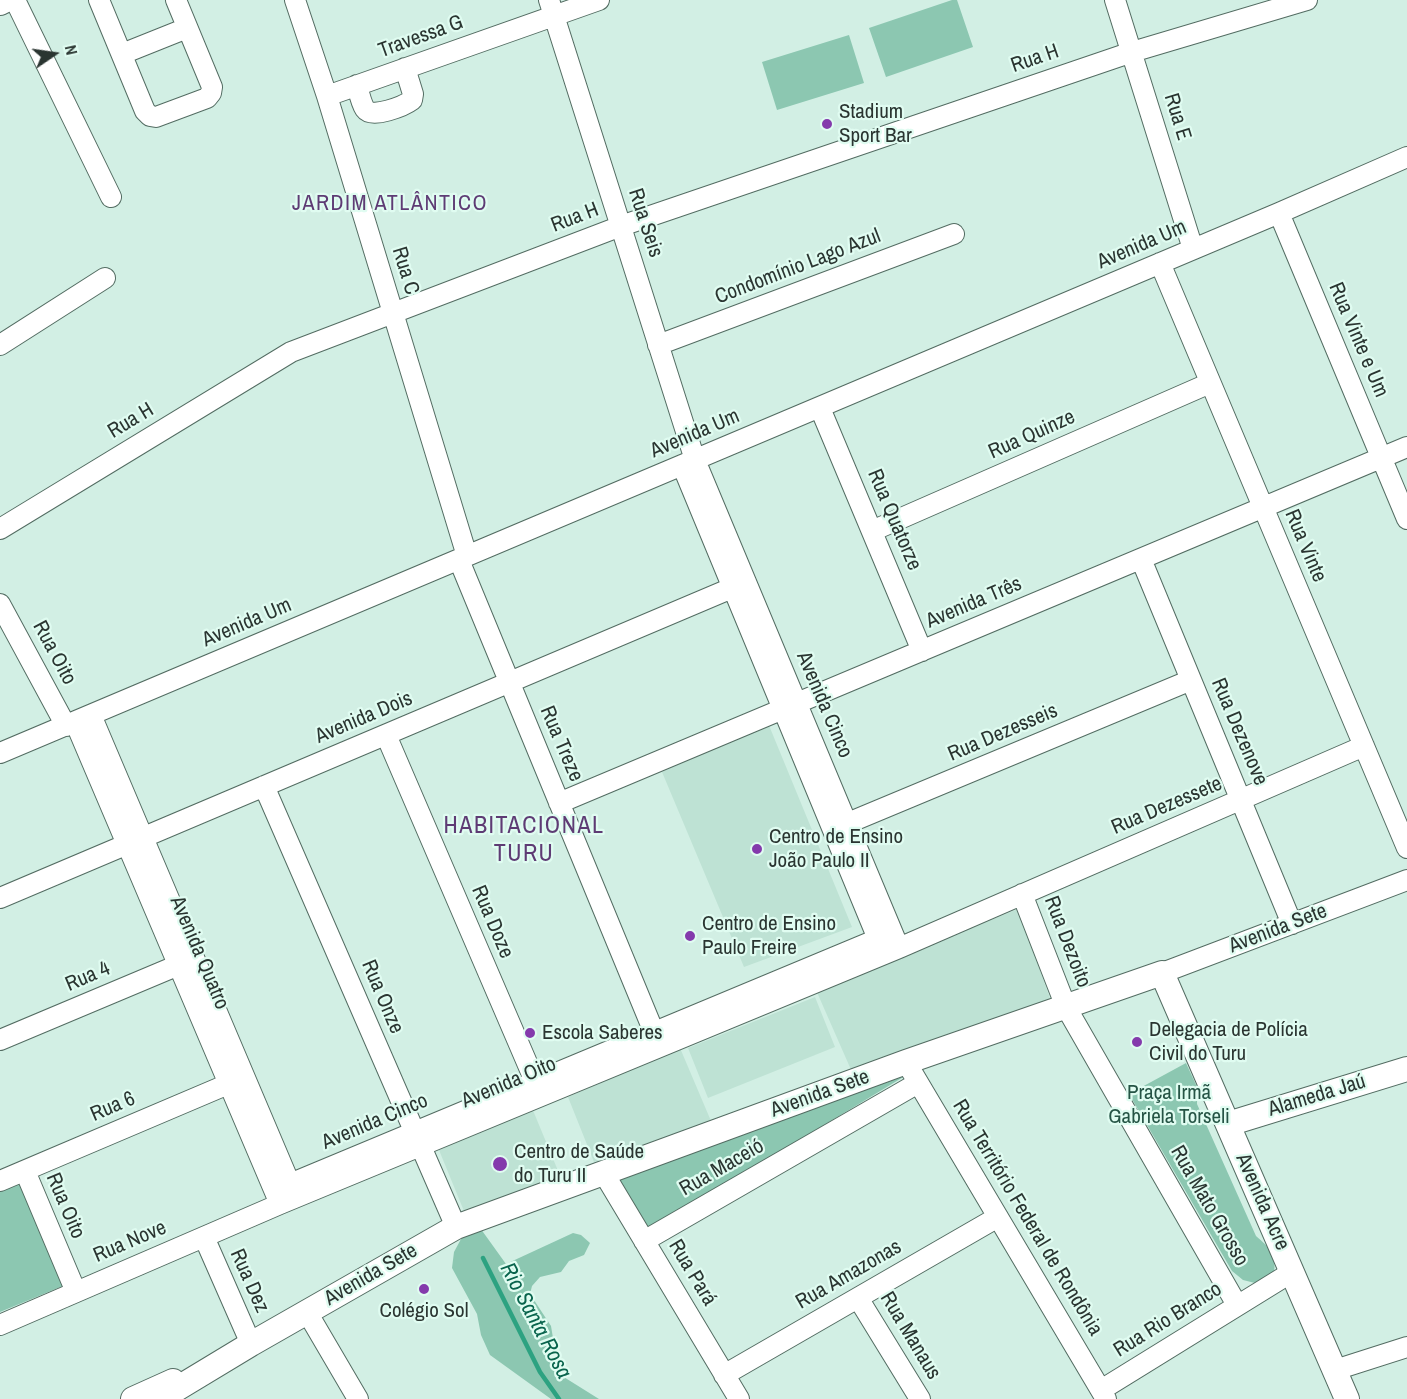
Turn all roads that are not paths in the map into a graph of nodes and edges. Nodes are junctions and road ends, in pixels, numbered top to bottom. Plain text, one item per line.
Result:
1 (6, 0) edge
2 (15, 0) edge
3 (99, 0) edge
4 (176, 0) edge
5 (296, 0) edge
6 (599, 0) edge
7 (1115, 0) edge
8 (1306, 0) edge
9 (0, 3) edge
10 (551, 8) edge
11 (187, 28) junction
12 (1132, 52) junction
13 (122, 54) junction
14 (405, 68) junction
15 (357, 85) junction
16 (327, 96) junction
17 (1406, 161) edge
18 (111, 197) dead end
19 (1280, 213) junction
20 (621, 226) junction
21 (954, 234) dead end
22 (1193, 249) junction
23 (1160, 263) junction
24 (105, 278) dead end
25 (393, 314) junction
26 (0, 345) edge
27 (658, 345) junction
28 (1210, 383) junction
29 (820, 408) junction
30 (1407, 447) edge
31 (1382, 458) junction
32 (689, 462) junction
33 (1263, 508) junction
34 (1407, 519) edge
35 (0, 529) edge
36 (872, 531) junction
37 (463, 558) junction
38 (1141, 559) junction
39 (740, 585) junction
40 (0, 603) edge
41 (922, 651) junction
42 (1191, 680) junction
43 (509, 683) junction
44 (790, 706) junction
45 (78, 721) junction
46 (386, 735) junction
47 (1364, 746) junction
48 (0, 753) edge
49 (264, 786) junction
50 (1241, 800) junction
51 (559, 802) junction
52 (840, 827) junction
53 (135, 841) junction
54 (1407, 848) edge
55 (1407, 880) edge
56 (1022, 894) junction
57 (0, 898) edge
58 (1292, 924) junction
59 (878, 939) junction
60 (899, 948) junction
61 (187, 962) junction
62 (1162, 973) junction
63 (1066, 1007) junction
64 (657, 1039) junction
65 (0, 1040) edge
66 (906, 1062) junction
67 (1407, 1069) edge
68 (237, 1081) junction
69 (918, 1083) junction
70 (538, 1089) junction
71 (1228, 1124) junction
72 (417, 1139) junction
73 (25, 1171) junction
74 (603, 1172) junction
75 (0, 1181) edge
76 (290, 1184) junction
77 (280, 1204) junction
78 (998, 1217) junction
79 (456, 1227) junction
80 (204, 1237) junction
81 (644, 1241) junction
82 (1292, 1272) junction
83 (76, 1292) junction
84 (858, 1298) junction
85 (1237, 1305) junction
86 (307, 1312) junction
87 (0, 1325) edge
88 (251, 1344) junction
89 (1407, 1347) edge
90 (1335, 1370) junction
91 (724, 1375) junction
92 (1104, 1395) edge
93 (133, 1399) edge
94 (160, 1399) edge
95 (358, 1399) edge
96 (739, 1399) edge
97 (920, 1399) edge
98 (1347, 1399) edge

1 - 9 main road
2 - 18 street
3 - 13 street
4 - 11 street
5 - 16 street, Rua C
6 - 10 street, Travessa G
7 - 12 street, Rua E
8 - 12 street, Rua H
10 - 14 street, Travessa G
10 - 20 street, Rua Seis
11 - 13 street
11 - 13 street
12 - 20 street, Rua H
12 - 22 street, Rua E
14 - 15 street, Travessa G
14 - 15 street
15 - 16 street, Travessa G
16 - 25 street, Rua C
17 - 19 street, Avenida Um
19 - 22 street, Avenida Um
19 - 31 street, Rua Vinte e Um
20 - 25 street, Rua H
20 - 27 street, Rua Seis
21 - 27 street, Condomínio Lago Azul
22 - 23 street, Avenida Um
23 - 28 street, Rua Vinte
23 - 29 street, Avenida Um
24 - 26 street
25 - 35 street, Rua H
25 - 37 street, Rua C
27 - 32 street, Rua Seis
28 - 33 street, Rua Vinte
28 - 36 street, Rua Quinze
29 - 32 street, Avenida Um
29 - 36 street, Rua Quatorze
30 - 31 street, Avenida Três
31 - 33 street, Avenida Três
31 - 34 street, Rua Vinte e Um
32 - 37 street, Avenida Um
32 - 39 street, Avenida Cinco
33 - 38 street, Avenida Três
33 - 47 street, Rua Vinte
36 - 41 street, Rua Quatorze
37 - 43 street, Rua Treze
37 - 45 street, Avenida Um
38 - 41 street, Avenida Três
38 - 42 street, Rua Dezenove
39 - 43 street, Avenida Dois
39 - 44 street, Avenida Cinco
40 - 45 street, Rua Oito
41 - 44 street, Avenida Três
42 - 50 street, Rua Dezenove
42 - 52 street, Rua Dezesseis
43 - 46 street, Avenida Dois
43 - 51 street, Rua Treze
44 - 51 street, Avenida Três
44 - 52 street, Avenida Cinco
45 - 48 street, Avenida Um
45 - 53 street, Avenida Quatro
46 - 49 street, Avenida Dois
46 - 70 street, Rua Doze
47 - 50 street, Rua Dezessete
47 - 54 street, Rua Vinte
49 - 53 street, Avenida Dois
49 - 72 street, Rua Onze
50 - 56 street, Rua Dezessete
50 - 58 street, Rua Dezenove
51 - 64 street, Rua Treze
52 - 59 street, Avenida Cinco
52 - 60 street, Avenida Cinco
53 - 57 street, Avenida Dois
53 - 61 street, Avenida Quatro
55 - 58 street, Avenida Sete
56 - 60 street
56 - 63 street, Rua Dezoito
58 - 62 street, Avenida Sete
59 - 60 street
59 - 64 street, Avenida Cinco
60 - 64 street
61 - 65 street, Rua 4
61 - 68 street, Avenida Quatro
62 - 63 main road, Avenida Sete
62 - 71 main road, Avenida Acre
63 - 66 main road, Avenida Sete
63 - 85 street, Rua Mato Grosso
64 - 70 street, Avenida Cinco
66 - 69 street, Rua Território Federal de Rondônia
66 - 74 main road, Avenida Sete
67 - 71 main road, Alameda Jaú
68 - 73 street, Rua 6
68 - 76 street, Avenida Quatro
68 - 77 street, Avenida Quatro
69 - 78 street, Rua Território Federal de Rondônia
69 - 81 street, Rua Maceió
70 - 72 street, Avenida Cinco
71 - 82 main road, Avenida Acre
72 - 76 street, Avenida Cinco
72 - 77 street
72 - 79 street, Rua Onze
73 - 75 street, Rua 6
73 - 83 street, Rua Oito
74 - 79 main road, Avenida Sete
74 - 81 street, Rua Pará
76 - 77 street
77 - 80 street, Rua Nove
78 - 84 street, Rua Amazonas
78 - 92 street, Rua Território Federal de Rondônia
79 - 86 main road, Avenida Sete
80 - 83 street, Rua Nove
80 - 88 street, Rua Dez
81 - 91 street, Rua Pará
82 - 85 street, Rua Rio Branco
82 - 90 main road, Avenida Acre
83 - 87 street, Rua Nove
84 - 91 street, Rua Amazonas
84 - 97 street, Rua Manaus
85 - 92 street, Rua Rio Branco
86 - 88 main road, Avenida Sete
86 - 95 street
88 - 93 main road, Avenida Sete
88 - 94 main road, Avenida Sete
89 - 90 street
90 - 98 main road, Avenida Acre
91 - 96 street, Rua Pará

